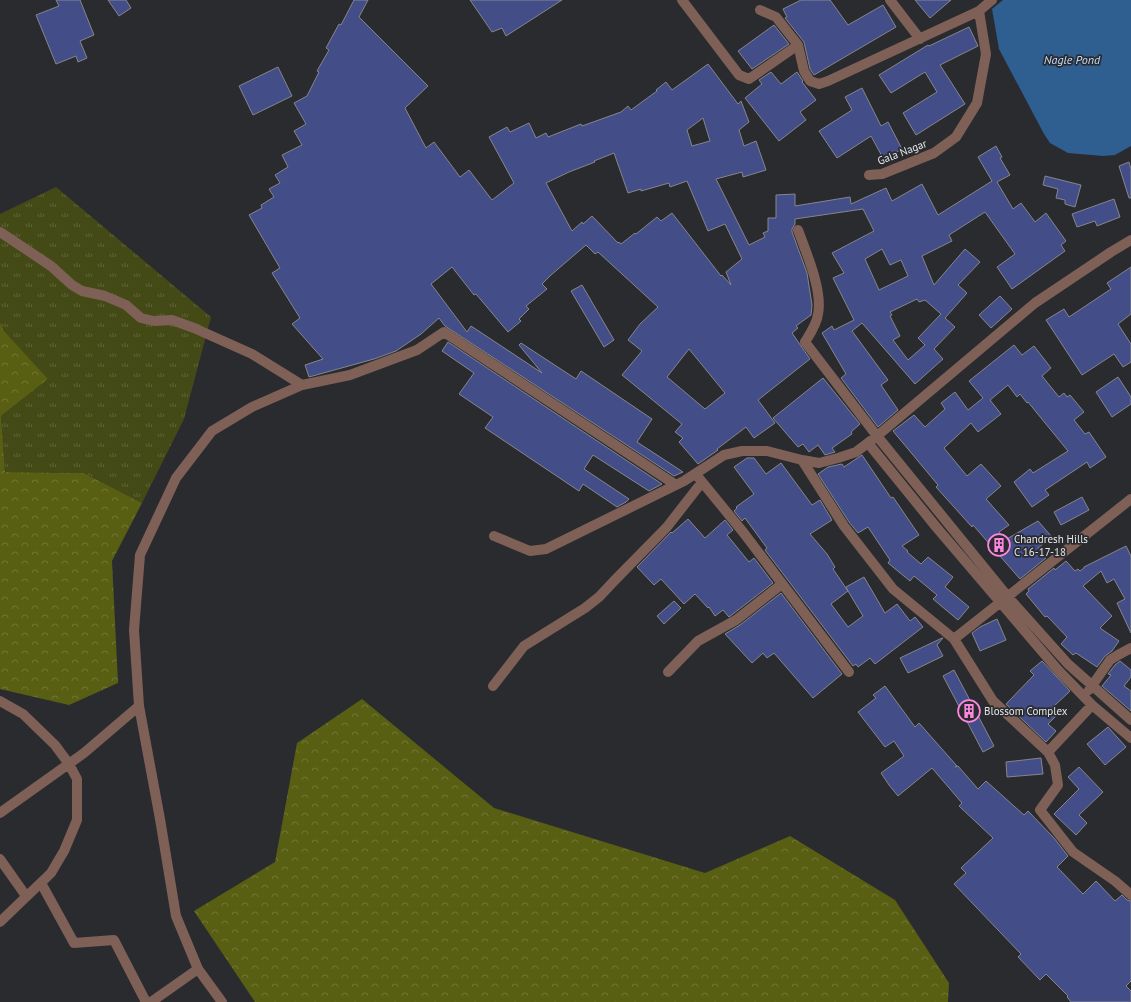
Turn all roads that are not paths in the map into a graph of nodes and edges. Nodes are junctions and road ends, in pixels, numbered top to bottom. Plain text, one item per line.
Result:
1 (682, 0) edge
2 (890, 0) edge
3 (992, 0) edge
4 (760, 10) dead end
5 (979, 11) junction
6 (920, 39) junction
7 (798, 45) junction
8 (870, 175) dead end
9 (798, 230) dead end
10 (0, 232) edge
11 (1131, 240) edge
12 (302, 385) junction
13 (877, 436) junction
14 (868, 443) junction
15 (802, 460) junction
16 (695, 474) junction
17 (702, 482) junction
18 (676, 485) junction
19 (1131, 499) edge
20 (494, 536) dead end
21 (782, 584) junction
22 (1004, 600) junction
23 (954, 639) junction
24 (1131, 648) edge
25 (668, 672) dead end
26 (849, 672) dead end
27 (493, 686) dead end
28 (1092, 686) junction
29 (1083, 696) junction
30 (0, 701) edge
31 (1092, 705) junction
32 (139, 706) junction
33 (1131, 720) edge
34 (1131, 738) edge
35 (1048, 752) junction
36 (69, 764) junction
37 (0, 813) edge
38 (0, 859) edge
39 (41, 882) junction
40 (1131, 895) edge
41 (26, 896) junction
42 (0, 922) edge
43 (198, 969) junction
44 (146, 1002) edge
45 (151, 1002) edge
46 (222, 1002) edge

1 - 7 street
2 - 6 street
3 - 5 street
4 - 7 street
5 - 6 street
5 - 8 street, Gala Nagar
6 - 7 street
9 - 13 street
10 - 12 street
11 - 13 street
12 - 18 street
12 - 32 street
13 - 14 street
13 - 22 street
14 - 15 street
14 - 22 street
15 - 16 street
15 - 23 street
16 - 17 street
16 - 18 street
17 - 21 street
17 - 27 street
18 - 20 street
19 - 22 street
21 - 25 street
21 - 26 street
22 - 23 street
22 - 28 street
22 - 29 street
23 - 35 street
24 - 28 street
28 - 29 street
28 - 33 street
29 - 31 street
30 - 36 street
31 - 34 street
31 - 35 street
32 - 36 street
32 - 43 street
35 - 40 street
36 - 37 street
36 - 39 street
38 - 41 street
39 - 41 street
39 - 44 street
41 - 42 street
43 - 45 street
43 - 46 street

